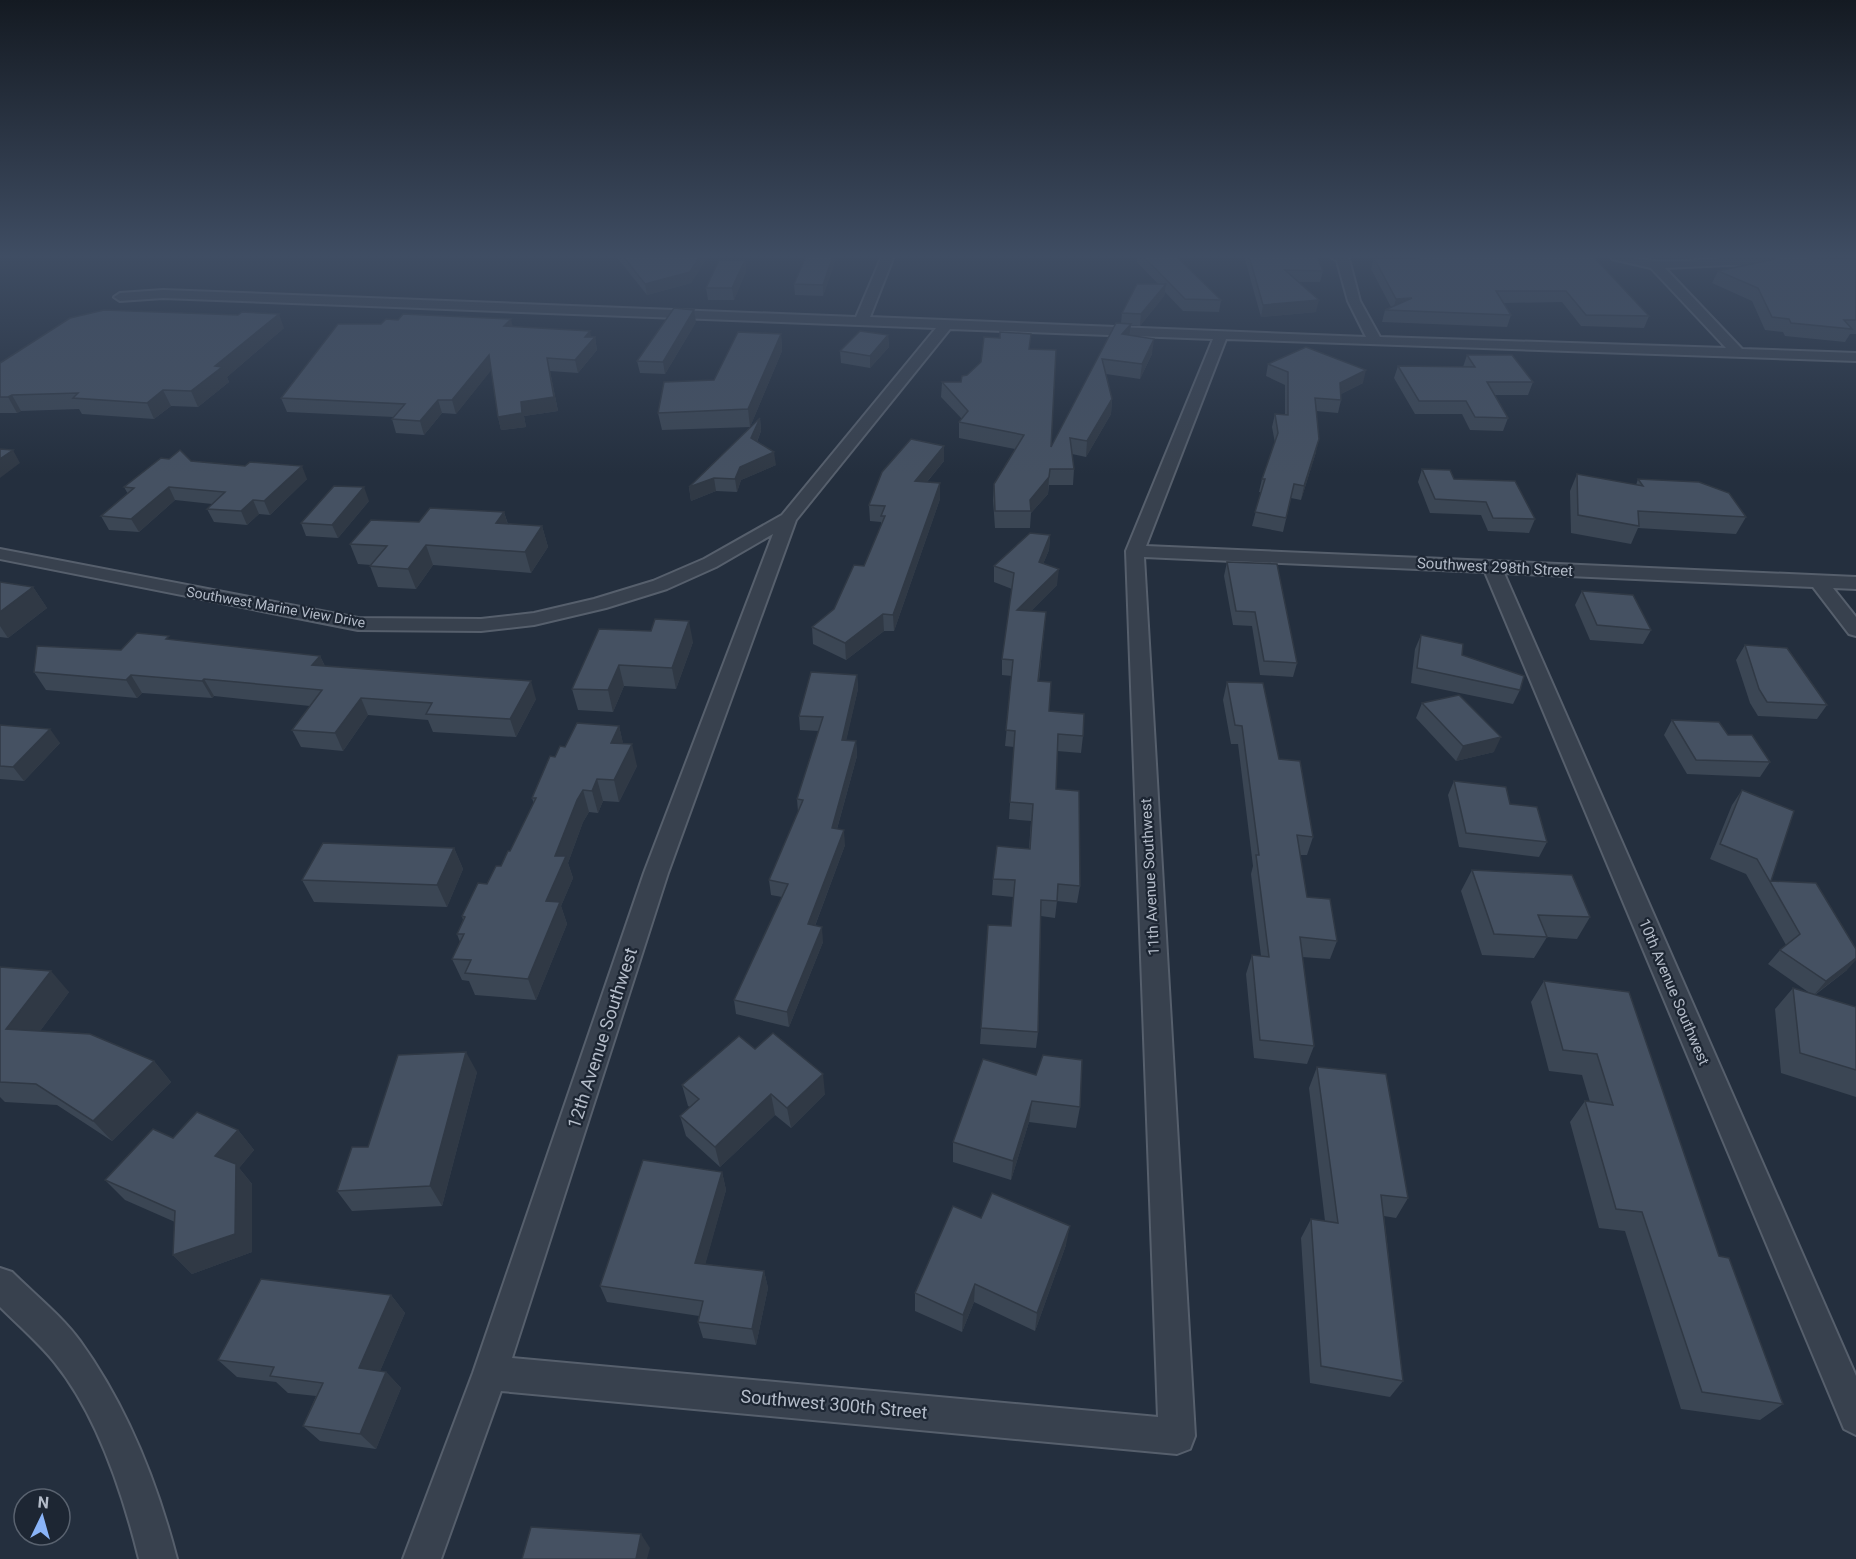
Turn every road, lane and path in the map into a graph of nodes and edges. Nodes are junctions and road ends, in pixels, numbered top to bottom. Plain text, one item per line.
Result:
1 (943, 329) edge
2 (1049, 329) edge
3 (1369, 329) edge
4 (1715, 329) edge
5 (1221, 335) junction
6 (1375, 341) junction
7 (1737, 352) junction
8 (1856, 357) edge
9 (788, 519) junction
10 (1135, 550) junction
11 (0, 554) edge
12 (1492, 567) junction
13 (1820, 582) junction
14 (1856, 583) edge
15 (1856, 630) edge
16 (0, 1284) edge
17 (490, 1373) junction
18 (1856, 1417) edge
19 (1177, 1436) joint
20 (158, 1559) edge
21 (422, 1559) edge

1 - 9 street, Southwest Marine View Drive
2 - 5 street
3 - 6 street
4 - 7 street
5 - 6 street
5 - 10 street, 11th Avenue Southwest
6 - 7 street
7 - 8 street
9 - 11 street, Southwest Marine View Drive
9 - 17 street, 12th Avenue Southwest
10 - 12 street, Southwest 298th Street
10 - 19 street, 11th Avenue Southwest
12 - 13 street, Southwest 298th Street
12 - 18 street, 10th Avenue Southwest
13 - 14 street, Southwest 298th Street
13 - 15 street
16 - 20 street
17 - 19 street, Southwest 300th Street
17 - 21 street, 12th Avenue Southwest

